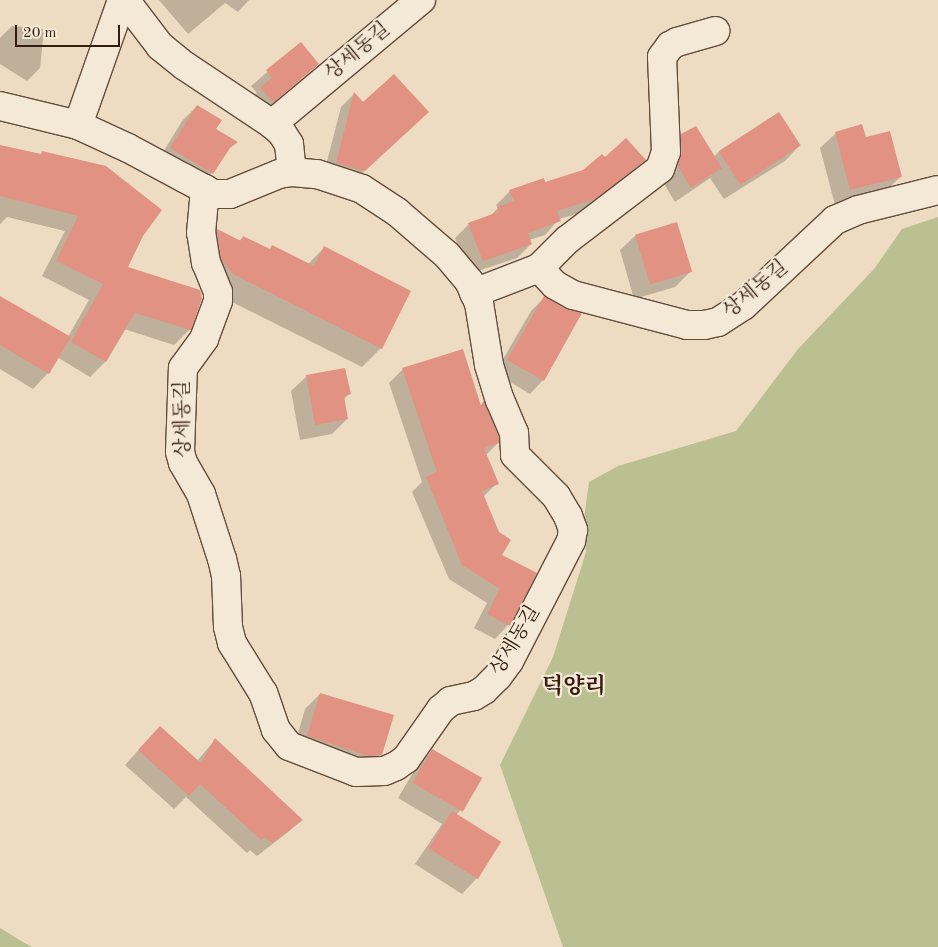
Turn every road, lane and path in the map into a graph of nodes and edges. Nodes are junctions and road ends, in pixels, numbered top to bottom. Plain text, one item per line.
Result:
1 (124, 0) edge
2 (421, 0) edge
3 (715, 31) dead end
4 (0, 106) edge
5 (272, 124) junction
6 (78, 125) junction
7 (292, 172) junction
8 (204, 189) junction
9 (938, 190) edge
10 (539, 268) junction
11 (474, 293) junction

1 - 5 lane
1 - 6 lane
2 - 5 lane, 상세동길
3 - 10 lane
4 - 6 lane, 상세동길
5 - 7 lane
6 - 8 lane, 상세동길
7 - 8 lane, 상세동길
7 - 11 lane, 상세동길
8 - 11 lane, 상세동길
9 - 10 lane, 상세동길
10 - 11 lane

